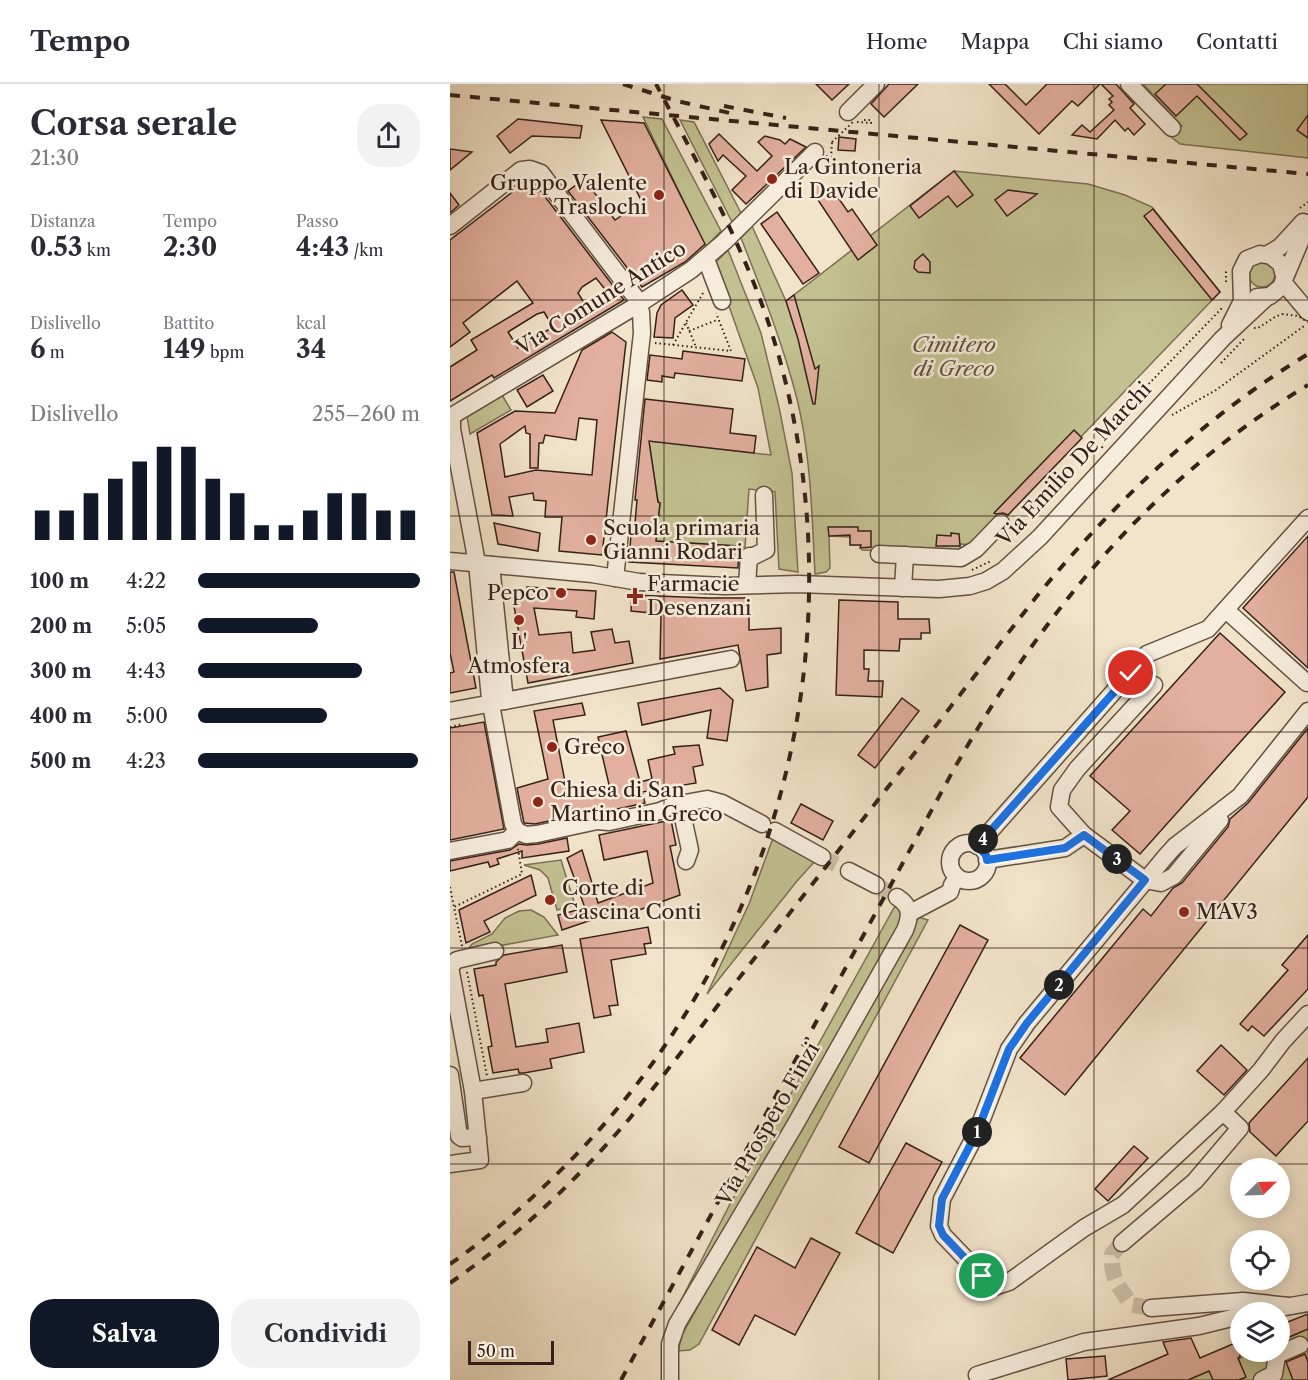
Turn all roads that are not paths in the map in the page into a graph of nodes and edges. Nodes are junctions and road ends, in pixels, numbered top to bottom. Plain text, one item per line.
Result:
1 (876, 84) edge
2 (1129, 84) edge
3 (853, 118) road end
4 (1172, 128) dead end
5 (815, 152) dead end
6 (1305, 208) edge
7 (1308, 223) edge
8 (450, 226) edge
9 (1268, 254) junction
10 (706, 259) junction
11 (1242, 285) junction
12 (1269, 297) junction
13 (722, 301) dead end
14 (639, 304) junction
15 (1296, 304) edge
16 (613, 320) junction
17 (641, 337) junction
18 (1222, 338) junction
19 (451, 417) edge
20 (764, 495) dead end
21 (1308, 518) edge
22 (1001, 523) dead end
23 (879, 554) dead end
24 (905, 555) junction
25 (450, 561) edge
26 (484, 564) junction
27 (615, 578) junction
28 (747, 585) junction
29 (903, 588) junction
30 (1226, 610) junction
31 (731, 659) dead end
32 (1308, 682) edge
33 (1154, 685) dead end
34 (498, 702) junction
35 (450, 711) edge
36 (1308, 711) edge
37 (680, 804) junction
38 (1084, 835) junction
39 (517, 837) junction
40 (977, 846) junction
41 (450, 851) edge
42 (822, 856) tunnel mouth
43 (987, 860) junction
44 (686, 861) dead end
45 (849, 871) tunnel mouth
46 (958, 878) junction
47 (1145, 880) junction
48 (876, 885) tunnel mouth
49 (897, 897) tunnel mouth
50 (910, 913) junction
51 (495, 951) dead end
52 (455, 964) edge
53 (1308, 1014) edge
54 (450, 1075) edge
55 (523, 1083) dead end
56 (473, 1091) junction
57 (1223, 1112) junction
58 (479, 1149) junction
59 (450, 1164) edge
60 (1122, 1243) tunnel mouth
61 (1252, 1302) edge
62 (1308, 1303) edge
63 (1290, 1306) edge
64 (1150, 1308) tunnel mouth
65 (1230, 1318) edge
66 (1300, 1345) dead end
67 (977, 1375) dead end
68 (670, 1380) edge
69 (1262, 1380) edge

1 - 3 street
2 - 4 street
5 - 10 street, Via Comune Antico
6 - 9 street, Via Emilio De Marchi
7 - 15 street
8 - 14 street
9 - 11 street, Via Emilio De Marchi
9 - 15 street
10 - 13 street
10 - 14 street, Via Comune Antico
11 - 12 street
11 - 18 street, Via Emilio De Marchi
12 - 15 street
12 - 18 street, Via Emilio De Marchi
14 - 16 street, Via Comune Antico
14 - 17 street
16 - 17 street
16 - 19 street, Via Comune Antico
17 - 27 street
18 - 29 street, Via Emilio De Marchi
19 - 26 street
20 - 28 street
21 - 30 street
22 - 24 street, Via Emilio De Marchi
23 - 24 street, Via Emilio De Marchi
24 - 29 street
25 - 26 street, Via Emilio De Marchi
26 - 27 street, Via Emilio De Marchi
26 - 34 street
27 - 28 street, Via Emilio De Marchi
28 - 29 street, Via Emilio De Marchi
30 - 32 street
30 - 40 street
31 - 34 street
33 - 38 street
34 - 35 street
34 - 39 street
36 - 47 street
37 - 39 street
37 - 42 street
37 - 44 street
38 - 43 street
38 - 47 street
39 - 41 street
40 - 43 street
40 - 46 street
43 - 46 street
45 - 48 street
46 - 50 street
47 - 57 street
49 - 50 street
50 - 68 street, Via Prospero Finzi
51 - 52 street
52 - 56 street
53 - 57 street
54 - 58 street
55 - 56 street
56 - 58 street
57 - 60 street
58 - 59 street
61 - 64 street
62 - 63 street
65 - 67 street
66 - 69 street

